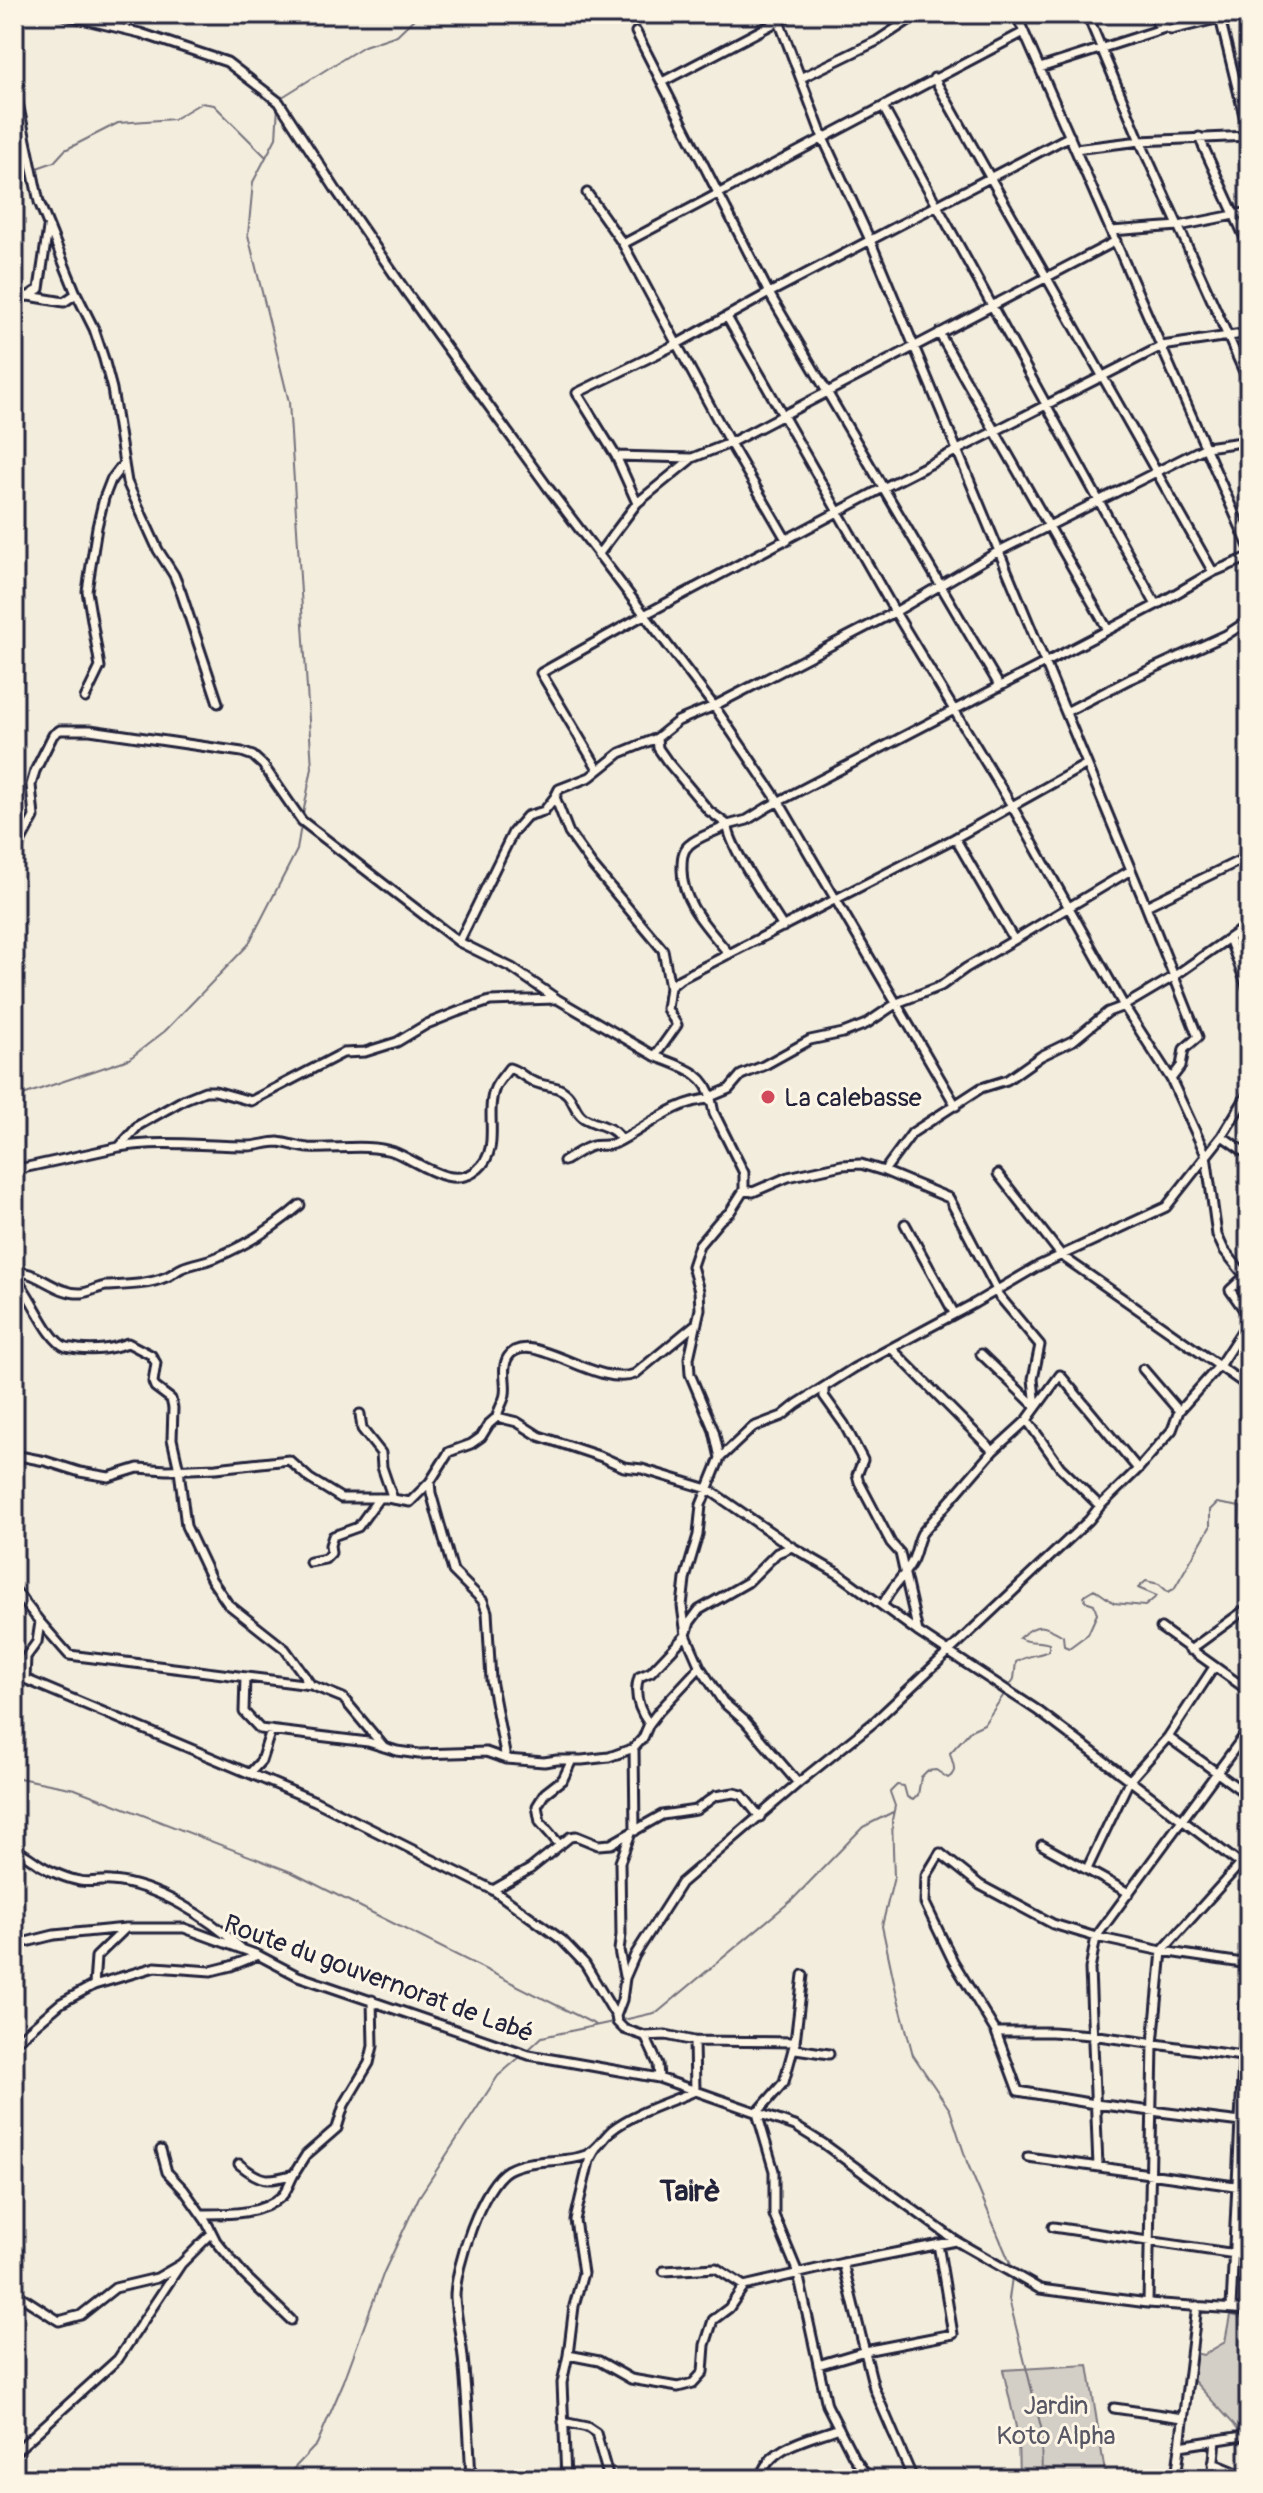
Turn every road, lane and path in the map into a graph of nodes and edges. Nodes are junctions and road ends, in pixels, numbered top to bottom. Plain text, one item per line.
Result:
1 (61, 14) edge
2 (792, 14) edge
3 (918, 14) edge
4 (1016, 14) edge
5 (1087, 14) edge
6 (1153, 14) edge
7 (1220, 16) edge
8 (779, 21) junction
9 (1165, 28) junction
10 (636, 32) dead end
11 (1024, 32) junction
12 (1101, 47) junction
13 (1040, 68) junction
14 (801, 78) junction
15 (934, 78) junction
16 (662, 82) junction
17 (14, 84) edge
18 (883, 107) junction
19 (1070, 136) junction
20 (1249, 136) edge
21 (1199, 137) junction
22 (823, 138) junction
23 (1140, 141) junction
24 (1075, 149) junction
25 (991, 177) junction
26 (587, 193) dead end
27 (718, 193) junction
28 (937, 206) junction
29 (1249, 212) edge
30 (1234, 214) junction
31 (49, 226) junction
32 (1179, 226) junction
33 (1111, 231) junction
34 (870, 240) junction
35 (1116, 241) junction
36 (623, 244) junction
37 (1249, 247) edge
38 (1047, 277) junction
39 (769, 293) junction
40 (76, 294) junction
41 (29, 296) junction
42 (14, 297) edge
43 (992, 306) junction
44 (727, 317) junction
45 (939, 333) junction
46 (1249, 333) edge
47 (1229, 336) junction
48 (677, 344) junction
49 (915, 346) junction
50 (1162, 346) junction
51 (1103, 376) junction
52 (1249, 383) edge
53 (827, 392) junction
54 (1046, 405) junction
55 (783, 415) junction
56 (994, 430) junction
57 (1249, 441) edge
58 (730, 443) junction
59 (1206, 447) junction
60 (957, 449) junction
61 (616, 456) junction
62 (692, 458) junction
63 (124, 463) junction
64 (1157, 473) junction
65 (883, 488) junction
66 (1099, 501) junction
67 (637, 503) junction
68 (838, 512) junction
69 (1049, 526) junction
70 (787, 541) junction
71 (1249, 547) edge
72 (999, 551) junction
73 (598, 555) junction
74 (1249, 557) edge
75 (1213, 572) junction
76 (941, 586) junction
77 (1156, 605) junction
78 (895, 612) junction
79 (644, 615) junction
80 (1249, 620) edge
81 (1108, 630) junction
82 (1045, 661) junction
83 (999, 685) junction
84 (85, 698) dead end
85 (218, 703) dead end
86 (714, 706) junction
87 (953, 710) junction
88 (1066, 712) junction
89 (657, 738) junction
90 (1087, 764) junction
91 (598, 769) junction
92 (555, 797) junction
93 (779, 802) junction
94 (1012, 806) junction
95 (728, 825) junction
96 (955, 838) junction
97 (14, 854) edge
98 (1249, 856) edge
99 (1240, 860) junction
100 (1131, 870) junction
101 (1249, 873) edge
102 (835, 900) junction
103 (1146, 906) junction
104 (1068, 908) junction
105 (1249, 924) edge
106 (783, 927) junction
107 (1229, 938) junction
108 (1014, 940) junction
109 (459, 942) junction
110 (729, 954) junction
111 (1173, 977) junction
112 (670, 987) junction
113 (1249, 992) edge
114 (557, 999) junction
115 (897, 1003) junction
116 (1124, 1006) junction
117 (655, 1056) junction
118 (1171, 1079) junction
119 (1249, 1092) edge
120 (710, 1098) junction
121 (956, 1106) junction
122 (1222, 1136) junction
123 (621, 1140) junction
124 (119, 1147) junction
125 (1206, 1155) junction
126 (1249, 1155) edge
127 (564, 1161) dead end
128 (14, 1170) edge
129 (884, 1171) junction
130 (998, 1174) dead end
131 (744, 1190) junction
132 (300, 1205) dead end
133 (905, 1224) dead end
134 (1062, 1256) junction
135 (14, 1274) edge
136 (996, 1290) junction
137 (954, 1313) junction
138 (1249, 1318) edge
139 (699, 1321) junction
140 (892, 1349) junction
141 (981, 1354) dead end
142 (1219, 1366) junction
143 (1143, 1369) dead end
144 (1249, 1387) edge
145 (824, 1388) junction
146 (1036, 1407) junction
147 (1179, 1411) junction
148 (360, 1414) dead end
149 (497, 1417) junction
150 (1027, 1420) junction
151 (993, 1451) junction
152 (14, 1455) edge
153 (720, 1458) junction
154 (1138, 1469) junction
155 (179, 1470) junction
156 (430, 1482) junction
157 (708, 1489) junction
158 (379, 1498) junction
159 (393, 1499) junction
160 (1100, 1506) junction
161 (792, 1547) junction
162 (310, 1562) dead end
163 (904, 1572) junction
164 (14, 1589) edge
165 (883, 1605) junction
166 (1249, 1607) edge
167 (40, 1622) junction
168 (1161, 1628) dead end
169 (918, 1632) junction
170 (686, 1635) junction
171 (1190, 1650) junction
172 (948, 1651) junction
173 (700, 1667) junction
174 (1214, 1667) junction
175 (14, 1676) edge
176 (245, 1677) junction
177 (25, 1679) junction
178 (311, 1685) junction
179 (1249, 1691) edge
180 (649, 1724) junction
181 (1249, 1729) edge
182 (271, 1730) junction
183 (1168, 1737) junction
184 (384, 1747) junction
185 (634, 1748) junction
186 (506, 1759) junction
187 (572, 1760) junction
188 (250, 1773) junction
189 (1217, 1773) junction
190 (1129, 1781) junction
191 (798, 1783) junction
192 (1249, 1796) edge
193 (760, 1817) junction
194 (1183, 1820) junction
195 (633, 1832) junction
196 (559, 1844) junction
197 (1042, 1845) dead end
198 (14, 1849) edge
199 (1249, 1854) edge
200 (1240, 1864) junction
201 (1249, 1867) edge
202 (1087, 1869) junction
203 (493, 1890) junction
204 (1129, 1893) junction
205 (126, 1928) junction
206 (1249, 1934) edge
207 (1096, 1937) junction
208 (14, 1945) edge
209 (244, 1951) junction
210 (1162, 1951) junction
211 (258, 1955) junction
212 (1248, 1964) edge
213 (803, 1975) dead end
214 (625, 1978) junction
215 (94, 1985) junction
216 (372, 2000) junction
217 (616, 2016) junction
218 (996, 2032) junction
219 (1091, 2035) junction
220 (645, 2036) junction
221 (694, 2041) junction
222 (795, 2042) junction
223 (14, 2043) edge
224 (1153, 2044) junction
225 (829, 2054) dead end
226 (1246, 2056) edge
227 (659, 2078) junction
228 (695, 2091) junction
229 (1095, 2104) junction
230 (1151, 2111) junction
231 (757, 2113) junction
232 (1245, 2122) edge
233 (596, 2148) junction
234 (161, 2150) dead end
235 (1028, 2157) dead end
236 (239, 2164) dead end
237 (1098, 2166) junction
238 (294, 2174) junction
239 (1150, 2174) junction
240 (1237, 2187) junction
241 (1249, 2188) edge
242 (202, 2214) junction
243 (1053, 2227) dead end
244 (212, 2233) junction
245 (1149, 2240) junction
246 (956, 2241) junction
247 (938, 2244) junction
248 (1234, 2254) junction
249 (1249, 2256) edge
250 (843, 2263) junction
251 (181, 2264) junction
252 (664, 2271) dead end
253 (798, 2273) junction
254 (744, 2286) junction
255 (14, 2292) edge
256 (1148, 2303) junction
257 (1197, 2306) junction
258 (1231, 2308) junction
259 (1249, 2310) edge
260 (291, 2320) dead end
261 (865, 2351) junction
262 (568, 2355) junction
263 (818, 2365) junction
264 (1114, 2408) dead end
265 (1183, 2418) junction
266 (563, 2422) junction
267 (839, 2428) junction
268 (1249, 2435) edge
269 (1216, 2440) junction
270 (1180, 2446) junction
271 (14, 2453) edge
272 (1213, 2463) junction
273 (1249, 2478) edge
274 (471, 2479) edge
275 (566, 2479) edge
276 (609, 2479) edge
277 (760, 2479) edge
278 (869, 2479) edge
279 (913, 2479) edge
280 (1176, 2479) edge
281 (1212, 2479) edge

1 - 73 street
2 - 8 street
3 - 14 street
4 - 11 street
5 - 12 street
6 - 9 street
7 - 9 street
7 - 20 street
8 - 14 street
8 - 16 street
9 - 12 street
10 - 16 street
11 - 13 street
11 - 15 street
12 - 13 street
12 - 23 street
13 - 19 street
14 - 22 street
15 - 18 street
15 - 25 street
16 - 27 street
17 - 31 street
18 - 22 street
18 - 28 street
19 - 24 street
19 - 25 street
20 - 21 street
21 - 23 street
21 - 30 street
22 - 27 street
22 - 34 street
23 - 24 street
23 - 32 street
24 - 33 street
25 - 28 street
25 - 38 street
26 - 36 street
27 - 36 street
27 - 39 street
28 - 34 street
28 - 43 street
29 - 30 street
30 - 32 street
30 - 37 street
31 - 40 street
31 - 41 street
32 - 33 street
32 - 47 street
33 - 35 street
34 - 39 street
34 - 49 street
35 - 38 street
35 - 50 street
36 - 48 street
38 - 43 street
38 - 51 street
39 - 44 street
39 - 53 street
40 - 41 street
40 - 63 street
41 - 42 street
43 - 45 street
43 - 54 street
44 - 48 street
44 - 55 street
45 - 49 street
45 - 56 street
46 - 47 street
47 - 50 street
47 - 52 street
48 - 58 street
48 - 61 street
49 - 53 street
49 - 60 street
50 - 51 street
50 - 59 street
51 - 54 street
51 - 64 street
53 - 55 street
53 - 65 street
54 - 56 street
54 - 66 street
55 - 58 street
55 - 68 street
56 - 60 street
56 - 69 street
57 - 59 street
58 - 62 street
58 - 70 street
59 - 64 street
59 - 71 street
60 - 65 street
60 - 72 street
61 - 62 street
61 - 67 street
62 - 67 street
63 - 84 street
63 - 85 street
64 - 66 street
64 - 75 street
65 - 68 street
65 - 76 street
66 - 69 street
66 - 77 street
67 - 73 street
68 - 70 street
68 - 78 street
69 - 72 street
69 - 81 street
70 - 79 street
72 - 76 street
72 - 82 street
73 - 79 street
74 - 75 street
75 - 77 street
76 - 78 street
76 - 83 street
77 - 81 street
78 - 86 street
78 - 87 street
79 - 86 street
79 - 91 street
80 - 88 street
81 - 82 street
82 - 83 street
82 - 88 street
83 - 87 street
86 - 89 street
86 - 93 street
87 - 93 street
87 - 94 street
88 - 90 street
89 - 91 street
89 - 95 street
90 - 94 street
90 - 100 street
91 - 92 street
92 - 109 street
92 - 112 street
93 - 95 street
93 - 102 street
94 - 96 street
94 - 104 street
95 - 106 street
95 - 110 street
96 - 102 street
96 - 108 street
97 - 109 street
98 - 99 street
99 - 101 street
99 - 103 street
100 - 103 street
100 - 104 street
102 - 106 street
102 - 115 street
103 - 111 street
104 - 108 street
104 - 116 street
105 - 107 street
106 - 110 street
107 - 111 street
107 - 113 street
108 - 115 street
109 - 114 street
110 - 112 street
111 - 116 street
111 - 118 street
112 - 117 street
114 - 117 street
114 - 124 street
115 - 120 street
115 - 121 street
116 - 118 street
116 - 121 street
117 - 120 street
118 - 125 street
119 - 122 street
120 - 123 street
120 - 131 street
121 - 129 street
122 - 125 street
122 - 126 street
123 - 124 street
123 - 127 street
124 - 128 street
125 - 134 street
125 - 138 street
129 - 131 street
129 - 136 street
130 - 134 street
131 - 139 street
132 - 135 street
133 - 137 street
134 - 136 street
134 - 142 street
135 - 155 street
136 - 137 street
136 - 146 street
137 - 140 street
138 - 142 street
139 - 149 street
139 - 153 street
140 - 145 street
140 - 151 street
141 - 146 street
142 - 144 street
142 - 147 street
143 - 147 street
145 - 153 street
145 - 163 street
146 - 150 street
146 - 154 street
147 - 154 street
148 - 159 street
149 - 156 street
149 - 157 street
150 - 151 street
150 - 160 street
151 - 163 street
152 - 155 street
153 - 157 street
154 - 160 street
155 - 158 street
155 - 178 street
156 - 159 street
156 - 186 street
157 - 161 street
157 - 170 street
158 - 159 street
158 - 162 street
160 - 172 street
161 - 165 street
161 - 170 street
163 - 165 street
163 - 169 street
164 - 167 street
165 - 169 street
166 - 171 street
167 - 176 street
167 - 177 street
168 - 171 street
169 - 172 street
170 - 173 street
170 - 180 street
171 - 174 street
172 - 190 street
172 - 191 street
173 - 180 street
173 - 191 street
174 - 179 street
174 - 183 street
175 - 177 street
176 - 178 street
176 - 182 street
177 - 188 street
178 - 184 street
180 - 185 street
181 - 189 street
182 - 184 street
182 - 188 street
183 - 189 street
183 - 190 street
184 - 186 street
185 - 187 street
185 - 195 street
186 - 187 street
187 - 196 street
188 - 203 street
189 - 192 street
189 - 194 street
190 - 194 street
190 - 202 street
191 - 193 street
193 - 195 street
193 - 214 street
194 - 200 street
194 - 204 street
195 - 196 street
195 - 214 street
196 - 203 street
197 - 202 street
198 - 209 street
199 - 200 street
200 - 201 street
200 - 210 street
202 - 204 street
203 - 217 street
204 - 207 street
205 - 208 street, Route du gouvernorat de Labé
205 - 209 street, Route du gouvernorat de Labé
205 - 215 street
206 - 212 street
207 - 210 street
207 - 218 street
207 - 219 street
209 - 211 street, Route du gouvernorat de Labé
210 - 212 street
210 - 224 street
211 - 215 street
211 - 216 street, Route du gouvernorat de Labé
212 - 226 street
213 - 222 street
214 - 217 street
215 - 223 street
216 - 227 street, Route du gouvernorat de Labé
216 - 238 street
217 - 220 street
218 - 219 street
218 - 229 street
219 - 224 street
219 - 229 street
220 - 221 street
220 - 227 street
221 - 222 street
221 - 228 street
222 - 225 street
222 - 231 street
224 - 226 street
224 - 230 street
226 - 232 street
227 - 228 street, Route du gouvernorat de Labé
228 - 231 street, Route du gouvernorat de Labé
228 - 233 street
229 - 230 street
229 - 237 street
230 - 232 street
230 - 239 street
231 - 246 street, Route du gouvernorat de Labé
231 - 253 street
232 - 240 street
233 - 262 street
233 - 274 street
234 - 242 street
235 - 237 street
236 - 238 street
237 - 239 street
238 - 242 street
239 - 240 street
239 - 245 street
240 - 241 street
240 - 248 street
242 - 244 street
243 - 245 street
244 - 251 street
244 - 260 street
245 - 248 street
245 - 256 street
246 - 247 street
246 - 256 street, Route du gouvernorat de Labé
247 - 250 street
247 - 261 street
248 - 249 street
248 - 258 street
250 - 253 street
250 - 261 street
251 - 255 street
251 - 271 street
252 - 254 street
253 - 254 street
253 - 263 street
254 - 262 street
256 - 257 street, Route du gouvernorat de Labé
257 - 258 street, Route du gouvernorat de Labé
257 - 265 street
258 - 259 street, Route du gouvernorat de Labé
261 - 263 street
261 - 279 street
262 - 266 street
263 - 267 street
264 - 265 street
265 - 270 street
266 - 275 street
266 - 276 street
267 - 277 street
267 - 278 street
268 - 269 street
269 - 270 street
269 - 272 street
270 - 280 street
272 - 273 street
272 - 281 street

